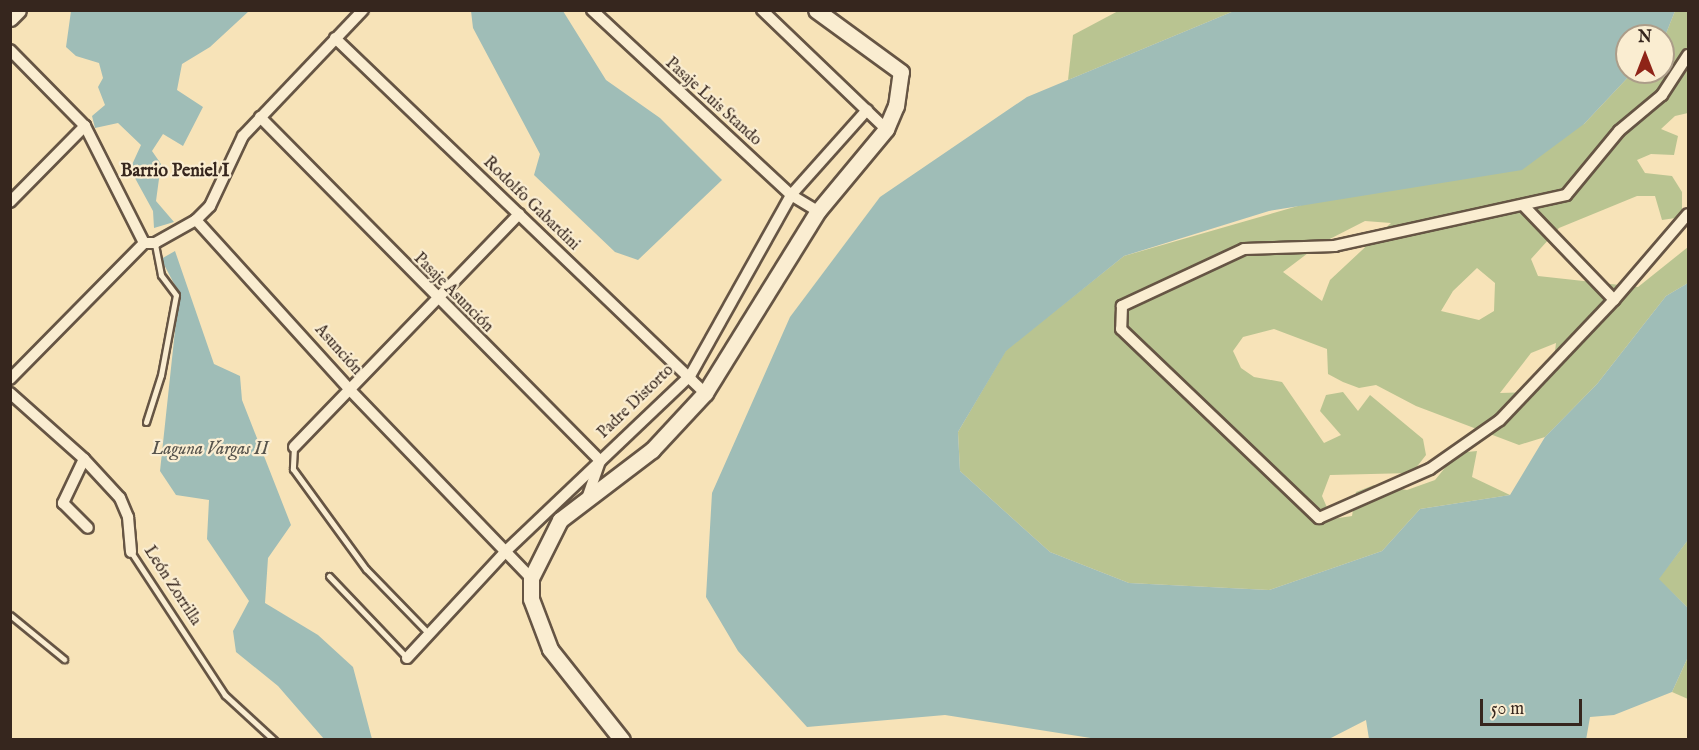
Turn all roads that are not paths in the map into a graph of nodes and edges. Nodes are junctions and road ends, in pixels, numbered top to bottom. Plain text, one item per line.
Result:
1 (18, 10) edge
2 (363, 10) edge
3 (592, 10) edge
4 (762, 10) edge
5 (816, 10) edge
6 (10, 18) edge
7 (335, 38) junction
8 (10, 50) edge
9 (1689, 55) edge
10 (867, 110) junction
11 (260, 117) junction
12 (85, 126) junction
13 (886, 129) junction
14 (791, 195) junction
15 (10, 202) edge
16 (1524, 206) junction
17 (818, 211) junction
18 (519, 214) junction
19 (1689, 214) edge
20 (196, 220) junction
21 (149, 243) junction
22 (439, 300) junction
23 (1614, 300) junction
24 (690, 376) junction
25 (10, 380) edge
26 (350, 390) junction
27 (10, 393) edge
28 (705, 393) junction
29 (146, 422) dead end
30 (294, 447) joint
31 (84, 459) junction
32 (600, 461) junction
33 (588, 496) junction
34 (88, 528) dead end
35 (507, 550) junction
36 (131, 552) joint
37 (329, 576) dead end
38 (531, 578) junction
39 (10, 615) edge
40 (429, 634) junction
41 (407, 658) joint
42 (64, 659) dead end
43 (274, 740) edge
44 (622, 740) edge

1 - 6 street
2 - 7 street
3 - 14 street, Pasaje Luis Stando
4 - 10 street
5 - 13 street
7 - 11 street
7 - 18 street, Rodolfo Gabardini
8 - 12 street
9 - 16 street
10 - 13 street
10 - 14 street, Padre Distorto
11 - 20 street
11 - 22 street, Pasaje Asunción
12 - 15 street
12 - 21 street
13 - 17 street
14 - 17 street, Pasaje Luis Stando
14 - 24 street, Padre Distorto
16 - 23 street
16 - 23 street
17 - 28 street
18 - 22 street
18 - 24 street, Rodolfo Gabardini
19 - 23 street
20 - 21 street
20 - 26 street, Asunción
21 - 25 street
21 - 29 lane
22 - 26 street
22 - 32 street, Pasaje Asunción
24 - 28 street, Rodolfo Gabardini
24 - 32 street, Padre Distorto
26 - 30 street
26 - 35 street, Asunción
27 - 31 street, León Zorrilla
28 - 33 street
30 - 40 lane
31 - 34 street
31 - 36 street, León Zorrilla
32 - 33 street
32 - 35 street, Padre Distorto
33 - 38 street
35 - 38 street, Asunción
35 - 40 street, Padre Distorto
36 - 43 lane, León Zorrilla
37 - 41 lane
38 - 44 street
39 - 42 lane
40 - 41 street, Padre Distorto

